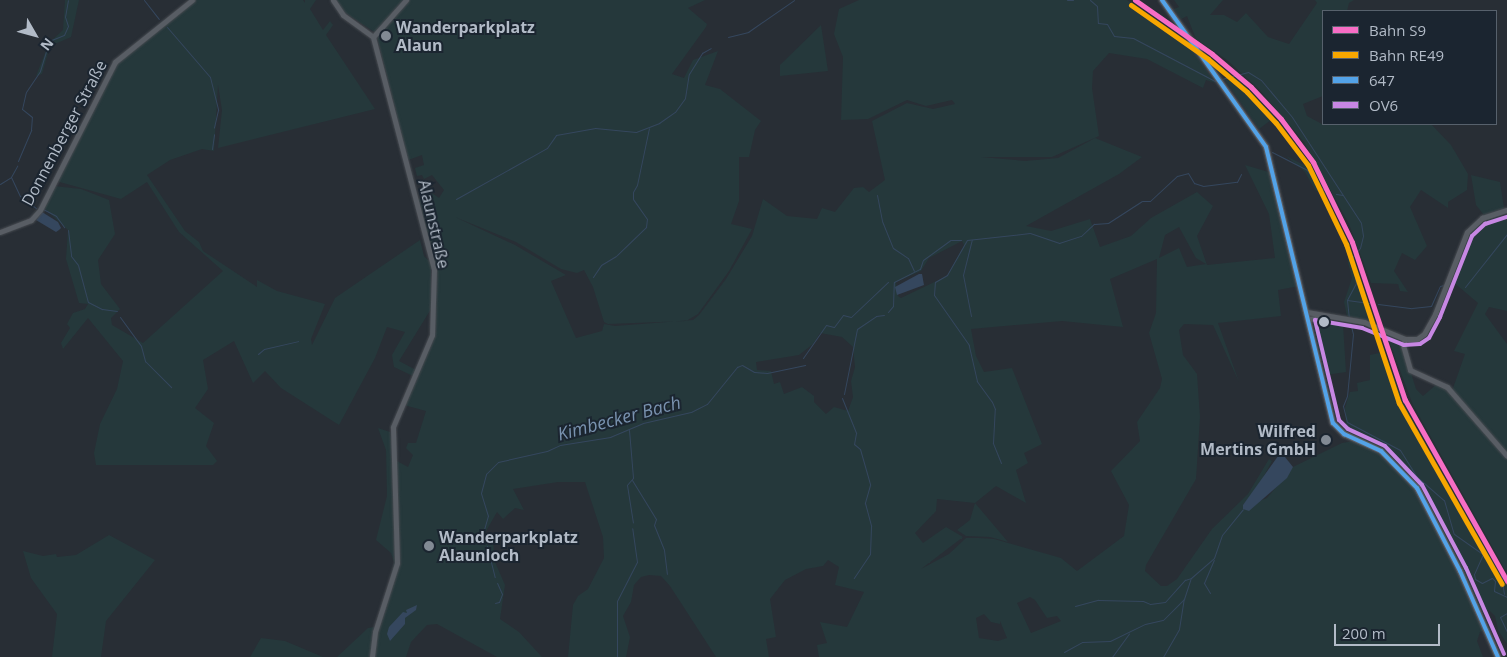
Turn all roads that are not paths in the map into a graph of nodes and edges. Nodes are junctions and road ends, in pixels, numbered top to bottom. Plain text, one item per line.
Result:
1 (192, 0) edge
2 (333, 0) edge
3 (406, 0) edge
4 (1162, 0) edge
5 (373, 37) junction
6 (1507, 210) edge
7 (0, 232) edge
8 (1308, 316) junction
9 (1405, 339) junction
10 (1507, 456) edge
11 (372, 657) edge
12 (1498, 657) edge

1 - 7 street, Donnenberger Straße
2 - 5 street
3 - 5 street
4 - 8 main road
5 - 11 street, Alaunstraße
6 - 9 street
8 - 9 street
8 - 12 main road
9 - 10 street

